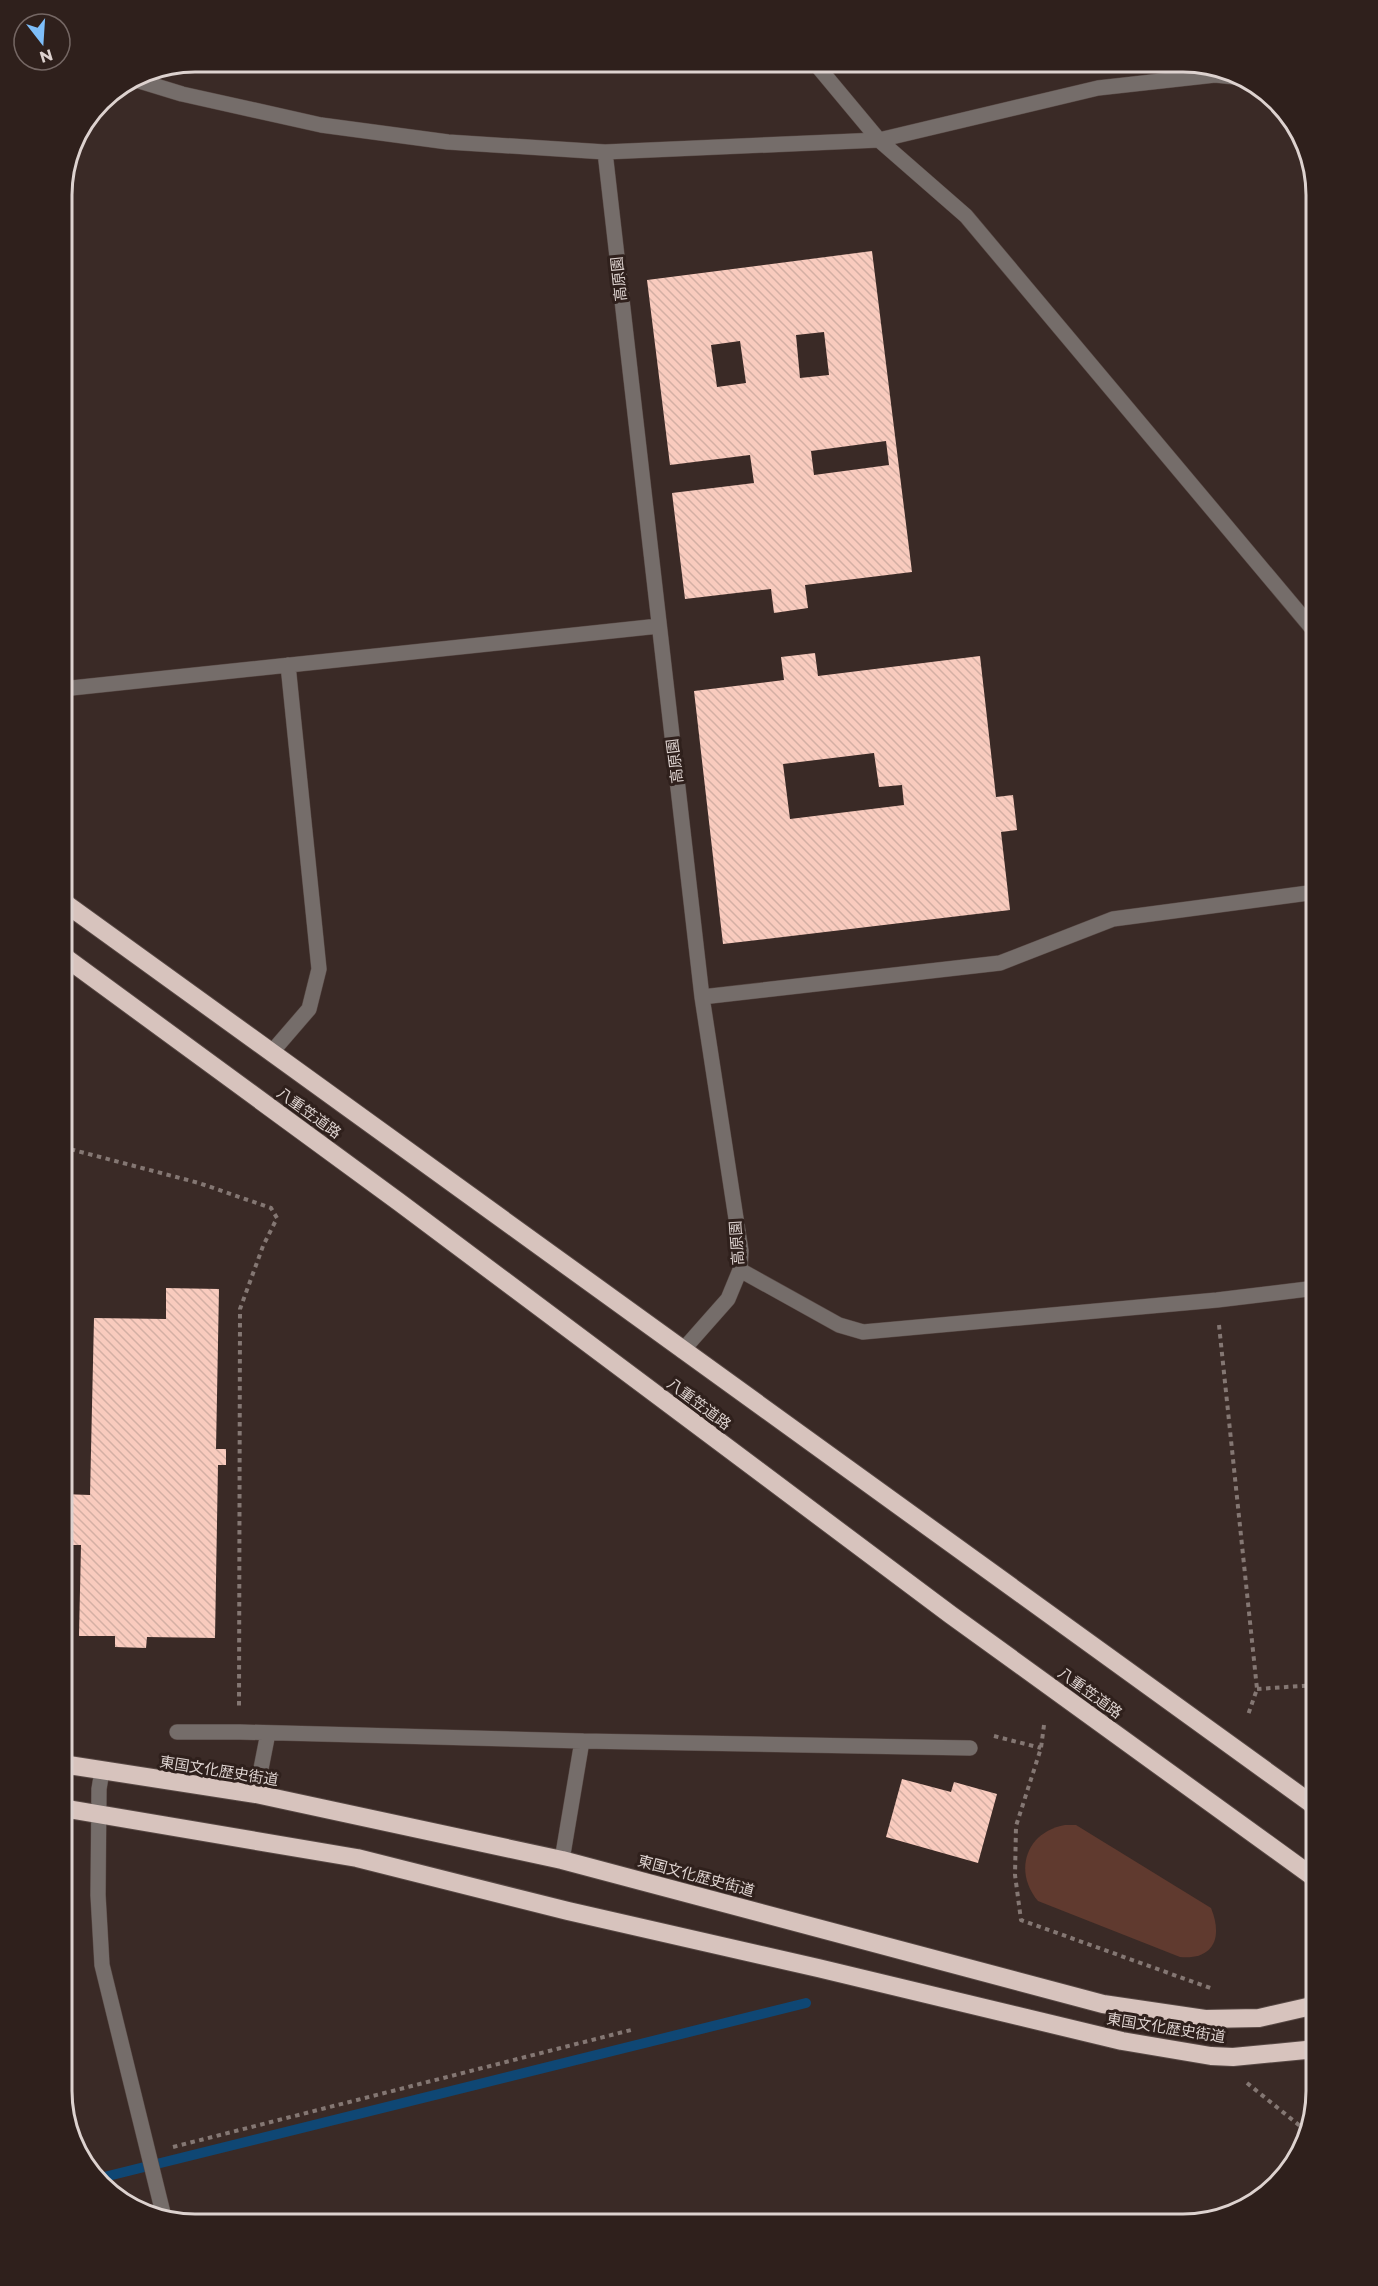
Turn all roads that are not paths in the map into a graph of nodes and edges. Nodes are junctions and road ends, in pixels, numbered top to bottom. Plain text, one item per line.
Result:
1 (822, 72) edge
2 (1211, 75) edge
3 (145, 83) edge
4 (879, 140) junction
5 (605, 152) junction
6 (1306, 620) edge
7 (659, 626) junction
8 (288, 665) junction
9 (72, 688) edge
10 (1306, 893) edge
11 (72, 909) edge
12 (72, 962) edge
13 (702, 997) junction
14 (271, 1053) junction
15 (740, 1270) junction
16 (1306, 1289) edge
17 (682, 1351) junction
18 (177, 1732) dead end
19 (268, 1732) junction
20 (582, 1742) junction
21 (970, 1748) dead end
22 (72, 1766) edge
23 (102, 1771) junction
24 (256, 1794) junction
25 (1306, 1799) edge
26 (72, 1809) edge
27 (99, 1813) junction
28 (562, 1860) junction
29 (1306, 1871) edge
30 (1306, 2007) edge
31 (1306, 2050) edge
32 (162, 2209) edge

1 - 4 street
2 - 4 street
3 - 5 street
4 - 5 street
4 - 6 street
5 - 7 street, 高原園
7 - 8 street
7 - 13 street, 高原園
8 - 9 street
8 - 14 street
10 - 13 street
11 - 14 highway, 八重笠道路
12 - 29 highway, 八重笠道路
13 - 15 street, 高原園
14 - 17 highway, 八重笠道路
15 - 16 street
15 - 17 street, 高原園
17 - 25 highway, 八重笠道路
18 - 19 street
19 - 20 street
19 - 24 street
20 - 21 street
20 - 28 street
22 - 23 highway, 東国文化歴史街道
23 - 24 highway, 東国文化歴史街道
23 - 27 street
24 - 28 highway, 東国文化歴史街道
26 - 27 highway, 東国文化歴史街道
27 - 31 highway, 東国文化歴史街道
27 - 32 street
28 - 30 highway, 東国文化歴史街道

